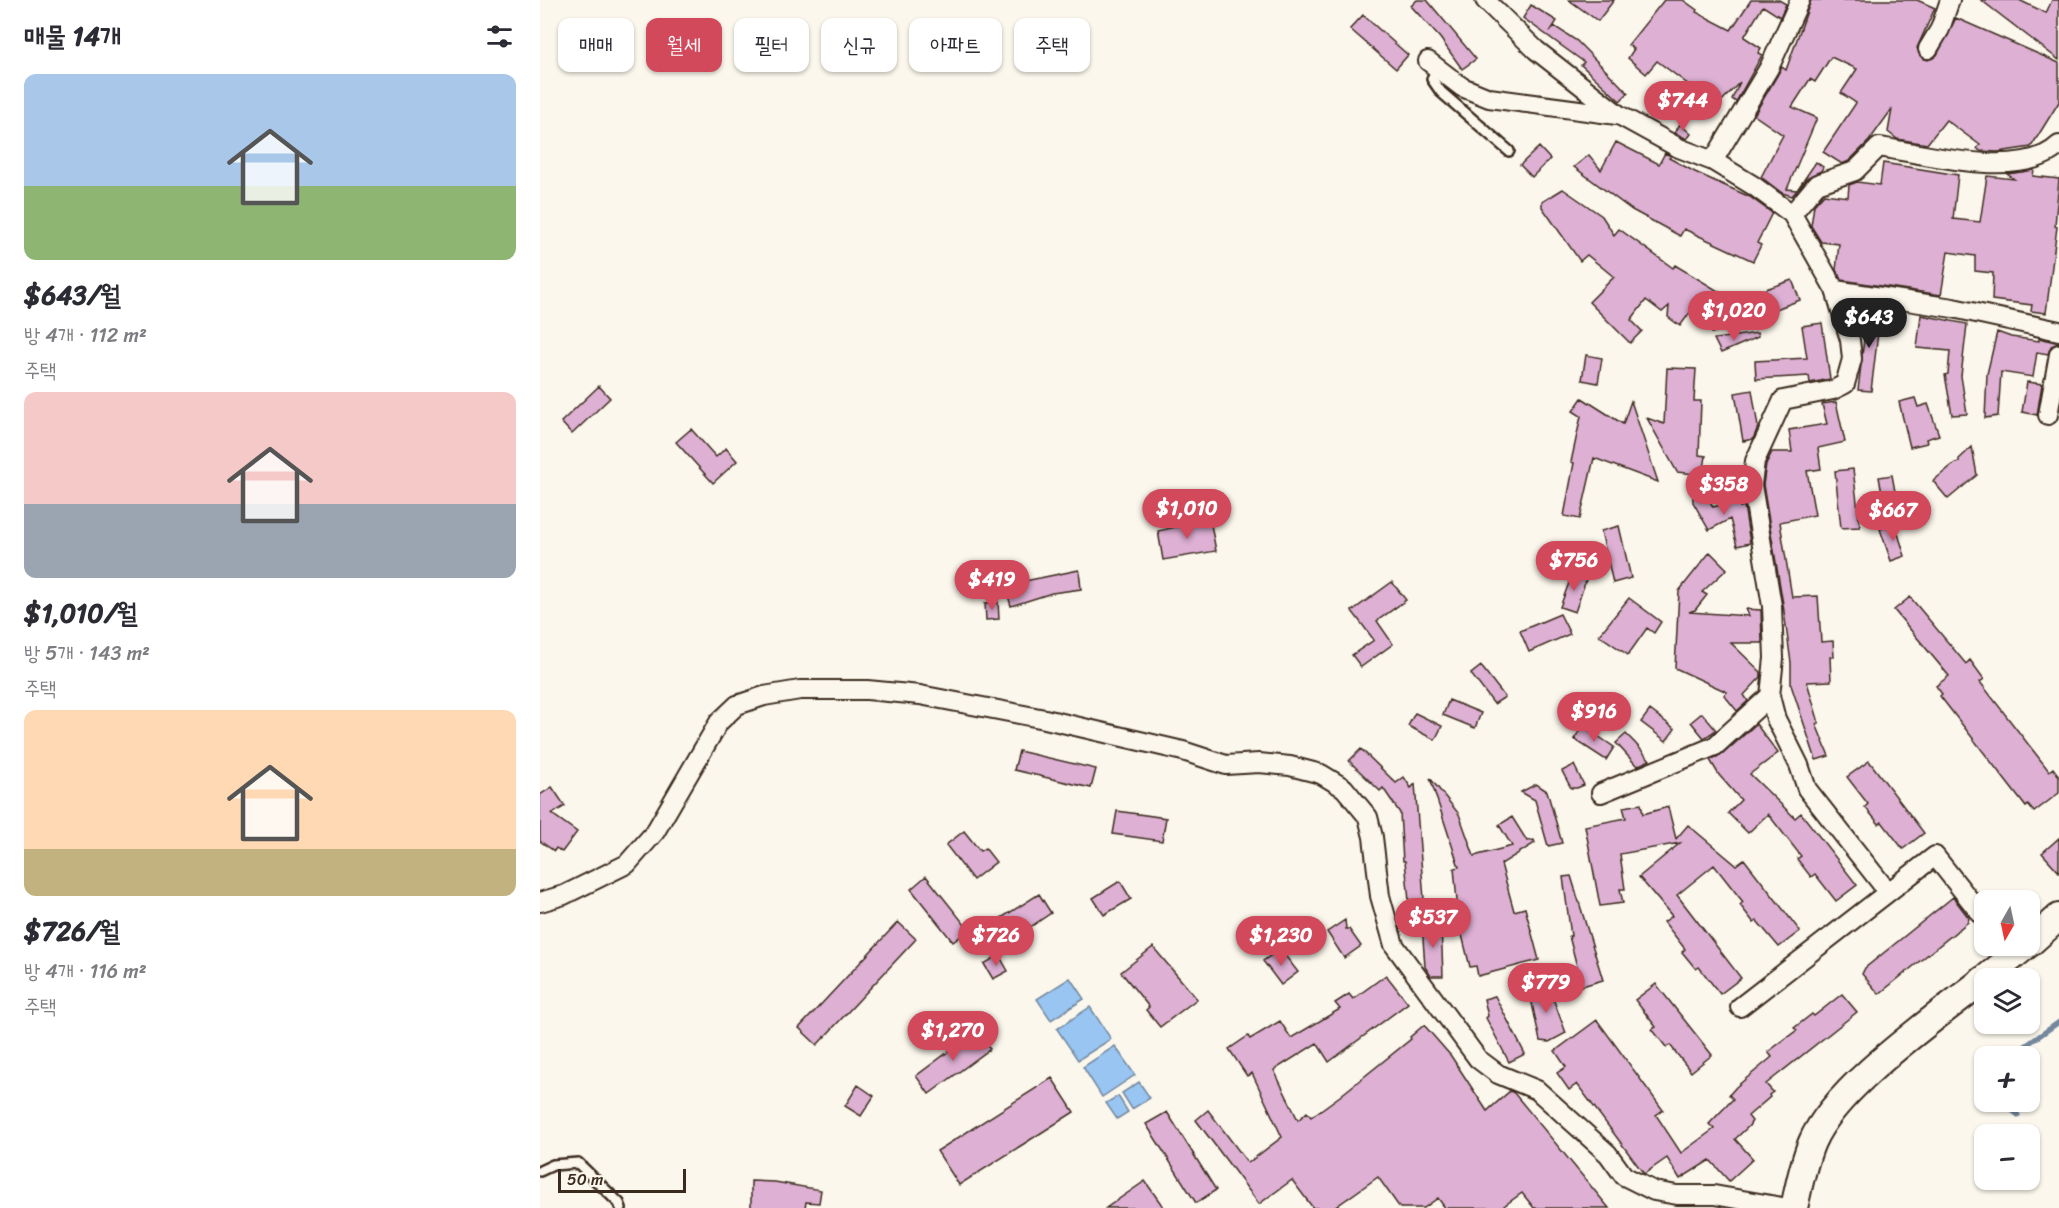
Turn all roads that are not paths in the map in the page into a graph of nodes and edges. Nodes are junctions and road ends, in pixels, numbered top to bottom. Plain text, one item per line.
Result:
1 (1485, 0) edge
2 (1800, 0) edge
3 (1950, 0) edge
4 (1928, 49) dead end
5 (1432, 64) joint
6 (1619, 115) junction
7 (2059, 145) edge
8 (1509, 151) dead end
9 (1713, 161) junction
10 (1792, 214) junction
11 (1835, 290) junction
12 (2059, 331) edge
13 (2059, 354) edge
14 (2048, 415) dead end
15 (1770, 696) junction
16 (1601, 793) dead end
17 (1888, 892) junction
18 (540, 902) edge
19 (1974, 905) edge
20 (2059, 916) edge
21 (2040, 931) edge
22 (2009, 956) edge
23 (1997, 968) edge
24 (1974, 988) edge
25 (1740, 1007) dead end
26 (540, 1171) edge
27 (1673, 1201) edge
28 (621, 1208) edge
29 (1788, 1208) edge
30 (1794, 1208) edge

1 - 6 street
2 - 9 street
3 - 4 street
5 - 6 street
5 - 8 lane
6 - 9 street
7 - 10 street
9 - 10 street
10 - 11 street
11 - 12 street
11 - 15 street
13 - 14 street
15 - 16 street
15 - 17 street
17 - 19 street
17 - 25 street
18 - 27 street
20 - 21 street
22 - 23 street
24 - 30 street
26 - 28 lane
27 - 29 street

